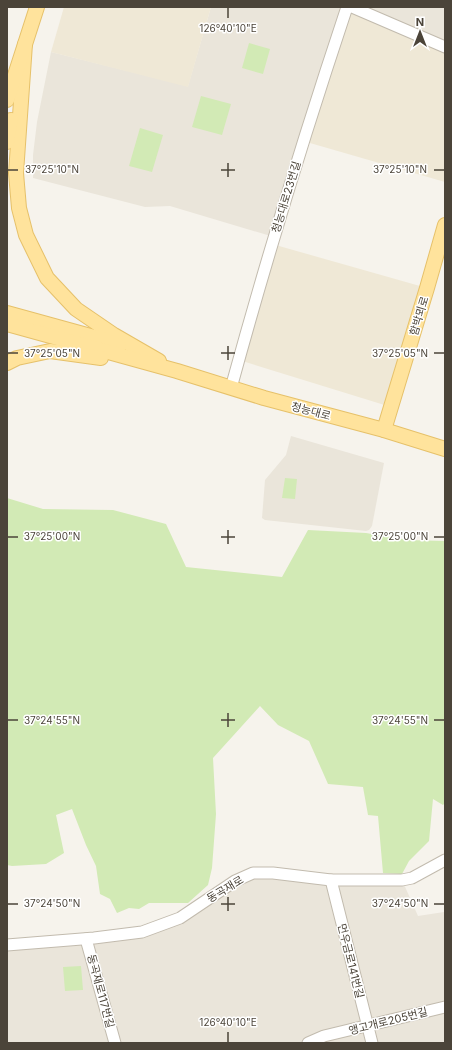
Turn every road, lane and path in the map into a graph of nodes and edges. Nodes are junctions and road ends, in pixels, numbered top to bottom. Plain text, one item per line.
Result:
1 (37, 7) edge
2 (347, 7) edge
3 (352, 7) edge
4 (25, 44) junction
5 (445, 47) edge
6 (7, 75) edge
7 (7, 100) edge
8 (7, 142) edge
9 (445, 225) edge
10 (7, 313) edge
11 (7, 324) edge
12 (7, 363) edge
13 (177, 371) junction
14 (231, 388) junction
15 (384, 430) junction
16 (445, 449) edge
17 (445, 860) edge
18 (331, 880) junction
19 (86, 939) junction
20 (7, 945) edge
21 (445, 1007) edge
22 (367, 1026) junction
23 (115, 1043) edge
24 (308, 1043) edge
25 (372, 1043) edge

1 - 4 main road
2 - 14 street, 청능대로23번길
3 - 5 street
4 - 6 main road
4 - 7 main road
4 - 8 main road
4 - 13 main road
9 - 15 main road, 함박뫼로
10 - 13 main road
11 - 13 main road
12 - 13 main road
13 - 14 main road, 청능대로
14 - 15 main road, 청능대로
15 - 16 main road, 청능대로
17 - 18 street, 동곡재로
18 - 19 street, 동곡재로
18 - 22 street, 먼우금로141번길
19 - 20 street, 동곡재로
19 - 23 street, 동곡재로117번길
21 - 22 street, 앵고개로205번길
22 - 24 street, 앵고개로205번길
22 - 25 street, 먼우금로141번길

